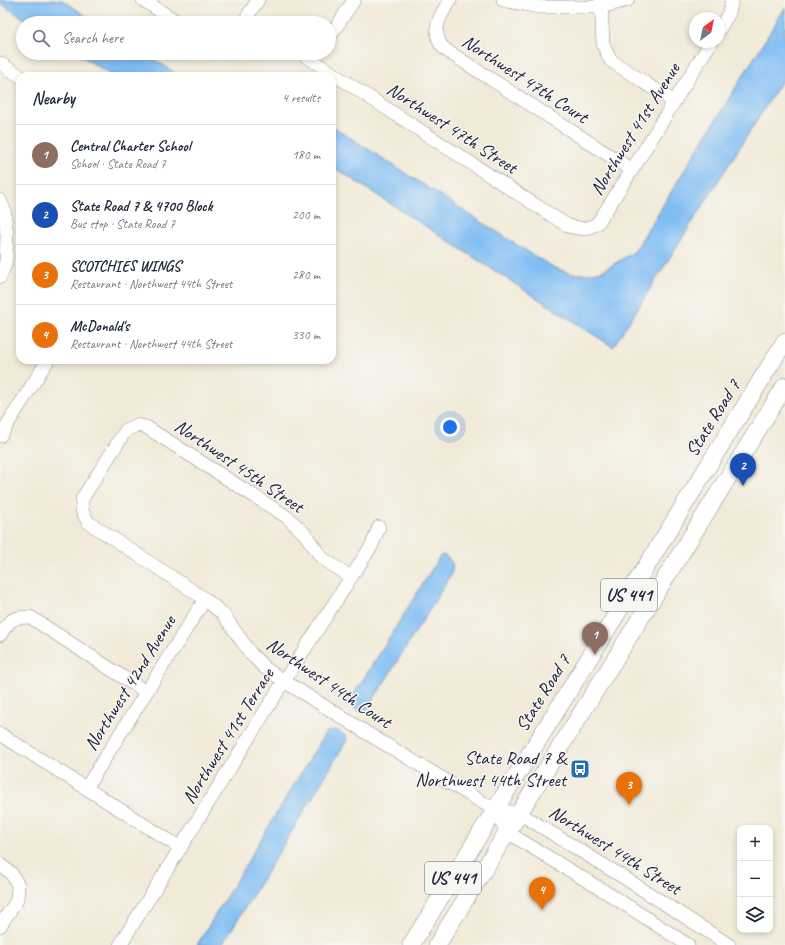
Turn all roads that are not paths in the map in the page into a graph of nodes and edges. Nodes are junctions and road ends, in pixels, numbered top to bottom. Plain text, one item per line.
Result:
1 (143, 0) edge
2 (258, 0) edge
3 (354, 0) edge
4 (450, 0) edge
5 (503, 0) edge
6 (628, 0) edge
7 (732, 0) edge
8 (601, 4) edge
9 (168, 16) edge
10 (251, 16) edge
11 (725, 20) edge
12 (336, 27) edge
13 (707, 48) edge
14 (321, 60) edge
15 (0, 63) edge
16 (16, 73) edge
17 (674, 102) junction
18 (632, 170) junction
19 (0, 200) edge
20 (584, 229) joint
21 (0, 277) edge
22 (785, 341) edge
23 (45, 364) edge
24 (785, 386) edge
25 (137, 425) joint
26 (0, 436) edge
27 (379, 527) dead end
28 (351, 577) junction
29 (205, 599) junction
30 (0, 635) edge
31 (284, 681) junction
32 (146, 692) junction
33 (0, 734) edge
34 (86, 788) junction
35 (495, 810) junction
36 (519, 814) junction
37 (507, 832) junction
38 (181, 848) junction
39 (0, 865) edge
40 (0, 926) edge
41 (120, 945) edge
42 (411, 945) edge
43 (437, 945) edge
44 (688, 945) edge
45 (729, 945) edge

1 - 9 street
2 - 10 street
3 - 12 street
4 - 18 street, Northwest 47th Court
5 - 8 street
6 - 8 street
7 - 11 street
8 - 17 street
13 - 17 street, Northwest 41st Avenue
14 - 20 street, Northwest 47th Street
15 - 16 street
17 - 18 street, Northwest 41st Avenue
18 - 20 street, Northwest 41st Avenue
19 - 21 street
22 - 35 main road, State Road 7 / US 441
23 - 26 street
24 - 36 main road, US 441
25 - 28 street, Northwest 45th Street
25 - 29 street, Northwest 44th Court
27 - 28 street, Northwest 41st Terrace
28 - 31 street, Northwest 41st Terrace
29 - 31 street, Northwest 44th Court
29 - 32 street, Northwest 42nd Avenue
30 - 32 street
31 - 35 street, Northwest 44th Court
31 - 38 street, Northwest 41st Terrace
32 - 34 street, Northwest 42nd Avenue
33 - 34 street
34 - 38 street
35 - 36 street, Northwest 44th Street
35 - 37 street
35 - 42 main road, State Road 7 / US 441
36 - 37 main road, US 441
36 - 45 street, Northwest 44th Street
37 - 43 main road, US 441
37 - 44 street
38 - 41 street, Northwest 41st Terrace
39 - 40 street

